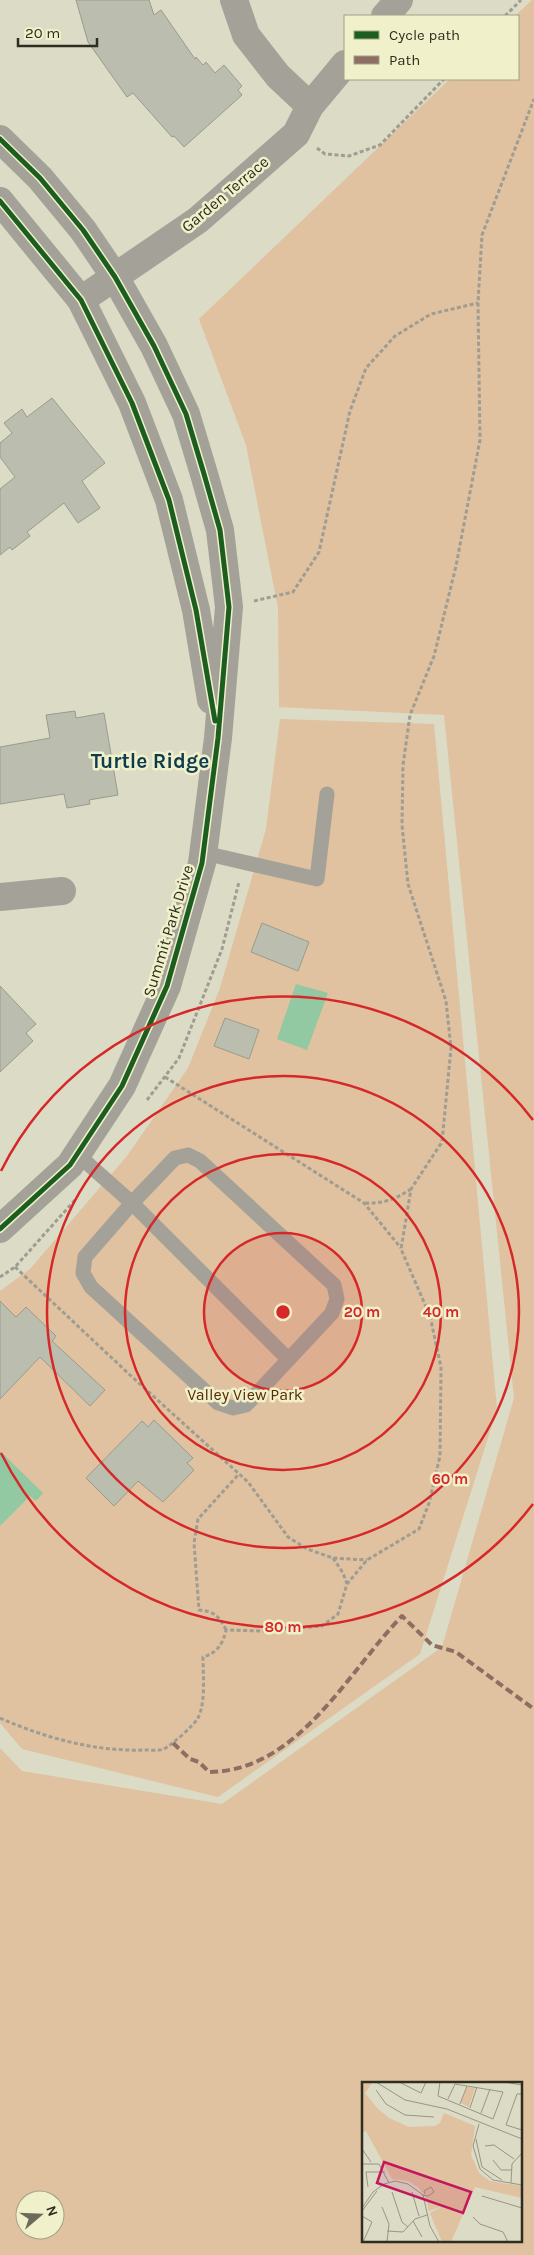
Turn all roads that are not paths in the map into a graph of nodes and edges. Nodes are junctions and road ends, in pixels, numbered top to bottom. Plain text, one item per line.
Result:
1 (234, 0) edge
2 (398, 0) edge
3 (386, 15) edge
4 (344, 65) edge
5 (310, 106) junction
6 (0, 139) edge
7 (0, 201) edge
8 (115, 277) junction
9 (81, 300) junction
10 (218, 738) junction
11 (327, 794) dead end
12 (204, 853) junction
13 (62, 890) dead end
14 (0, 897) edge
15 (77, 1154) junction
16 (132, 1204) junction
17 (0, 1229) edge
18 (288, 1359) junction

1 - 5 street
2 - 3 street
4 - 5 street, Garden Terrace
5 - 8 street, Garden Terrace
6 - 8 street, Summit Park Drive
7 - 9 street, Summit Park Drive
8 - 9 street, Garden Terrace
8 - 10 street, Summit Park Drive
9 - 10 street, Summit Park Drive
10 - 12 street, Summit Park Drive
11 - 12 lane
12 - 15 street, Summit Park Drive
13 - 14 street
15 - 16 lane
15 - 17 street, Summit Park Drive
16 - 18 lane
16 - 18 lane
16 - 18 lane

